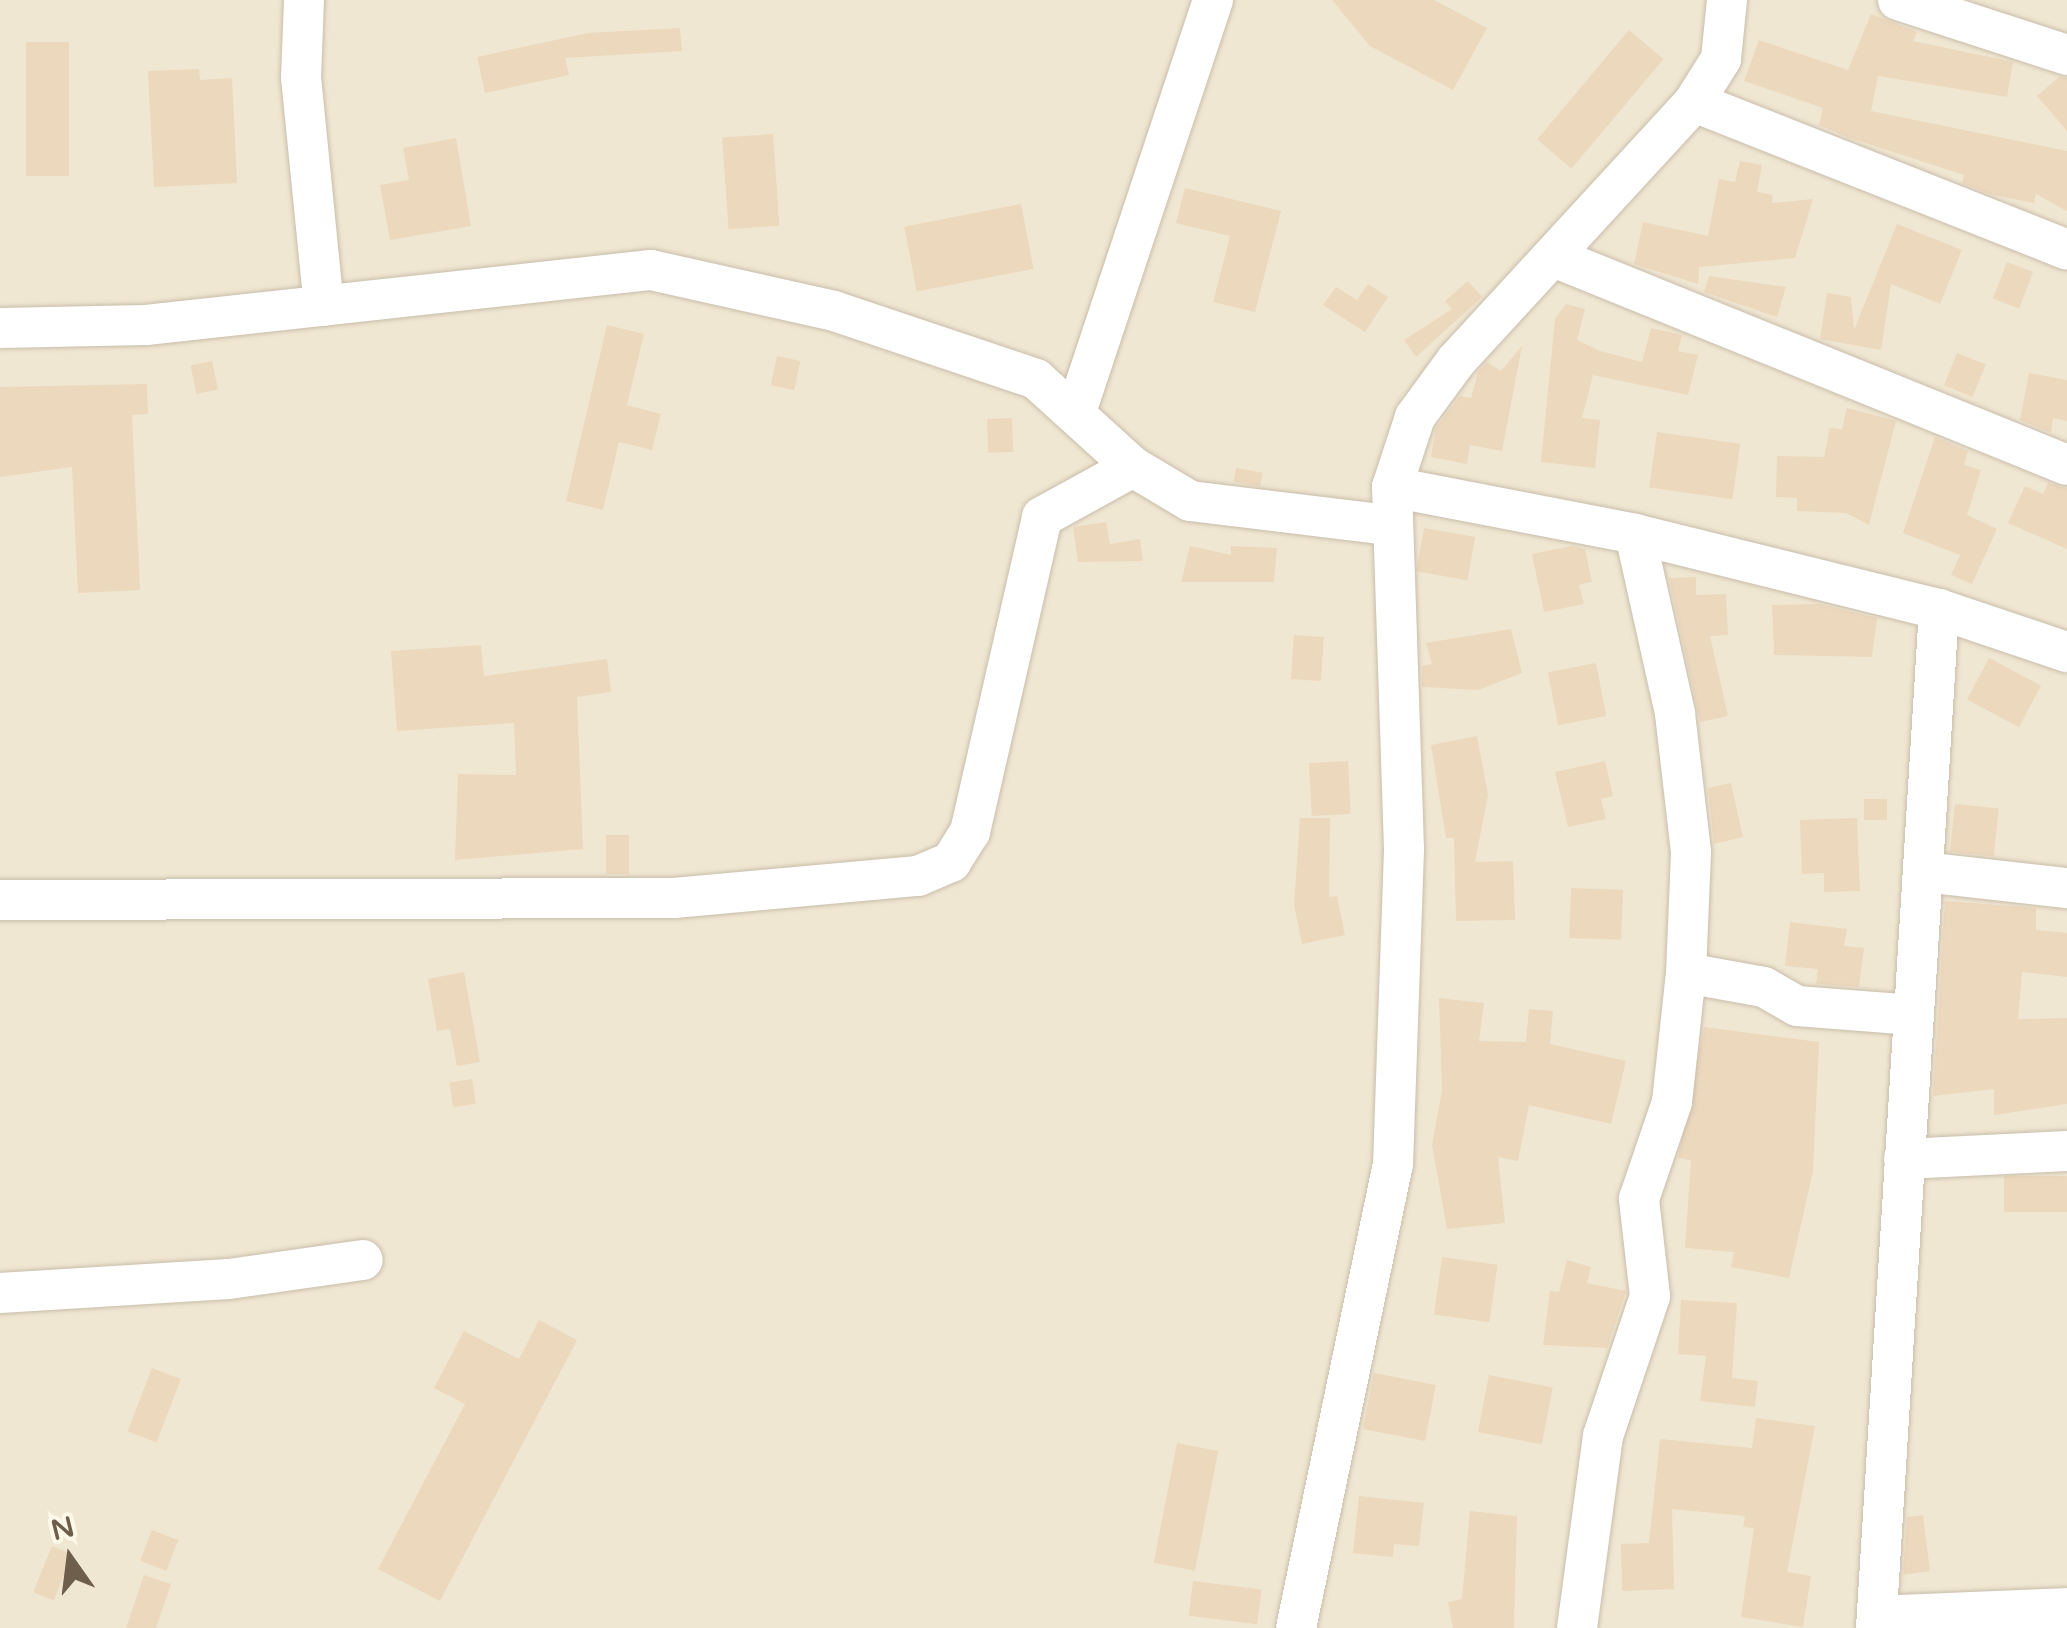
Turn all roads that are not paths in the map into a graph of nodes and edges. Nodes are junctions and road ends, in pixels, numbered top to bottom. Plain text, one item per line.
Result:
1 (304, 0) edge
2 (1213, 0) edge
3 (1727, 0) edge
4 (1898, 0) edge
5 (2067, 55) edge
6 (1694, 102) junction
7 (2067, 250) edge
8 (1556, 258) junction
9 (324, 306) junction
10 (0, 328) edge
11 (1077, 409) junction
12 (2067, 465) edge
13 (1133, 467) junction
14 (1390, 506) junction
15 (1636, 534) junction
16 (1939, 609) junction
17 (2067, 652) edge
18 (1924, 872) junction
19 (2067, 888) edge
20 (0, 900) edge
21 (1686, 972) junction
22 (1914, 1015) junction
23 (2067, 1151) edge
24 (1904, 1159) junction
25 (364, 1260) dead end
26 (0, 1293) edge
27 (2067, 1608) edge
28 (1876, 1622) edge
29 (1296, 1628) edge
30 (1576, 1628) edge

1 - 9 street
2 - 11 street
3 - 6 street
4 - 5 street
6 - 7 street
6 - 8 street
8 - 12 street
8 - 14 street
9 - 10 street
9 - 11 street
11 - 13 street
13 - 14 street
13 - 20 street
14 - 15 street
14 - 29 street
15 - 16 street
15 - 21 street
16 - 17 street
16 - 18 street
18 - 19 street
18 - 22 street
21 - 22 street
21 - 30 street
22 - 24 street
23 - 24 street
24 - 28 street
25 - 26 street
27 - 28 street

